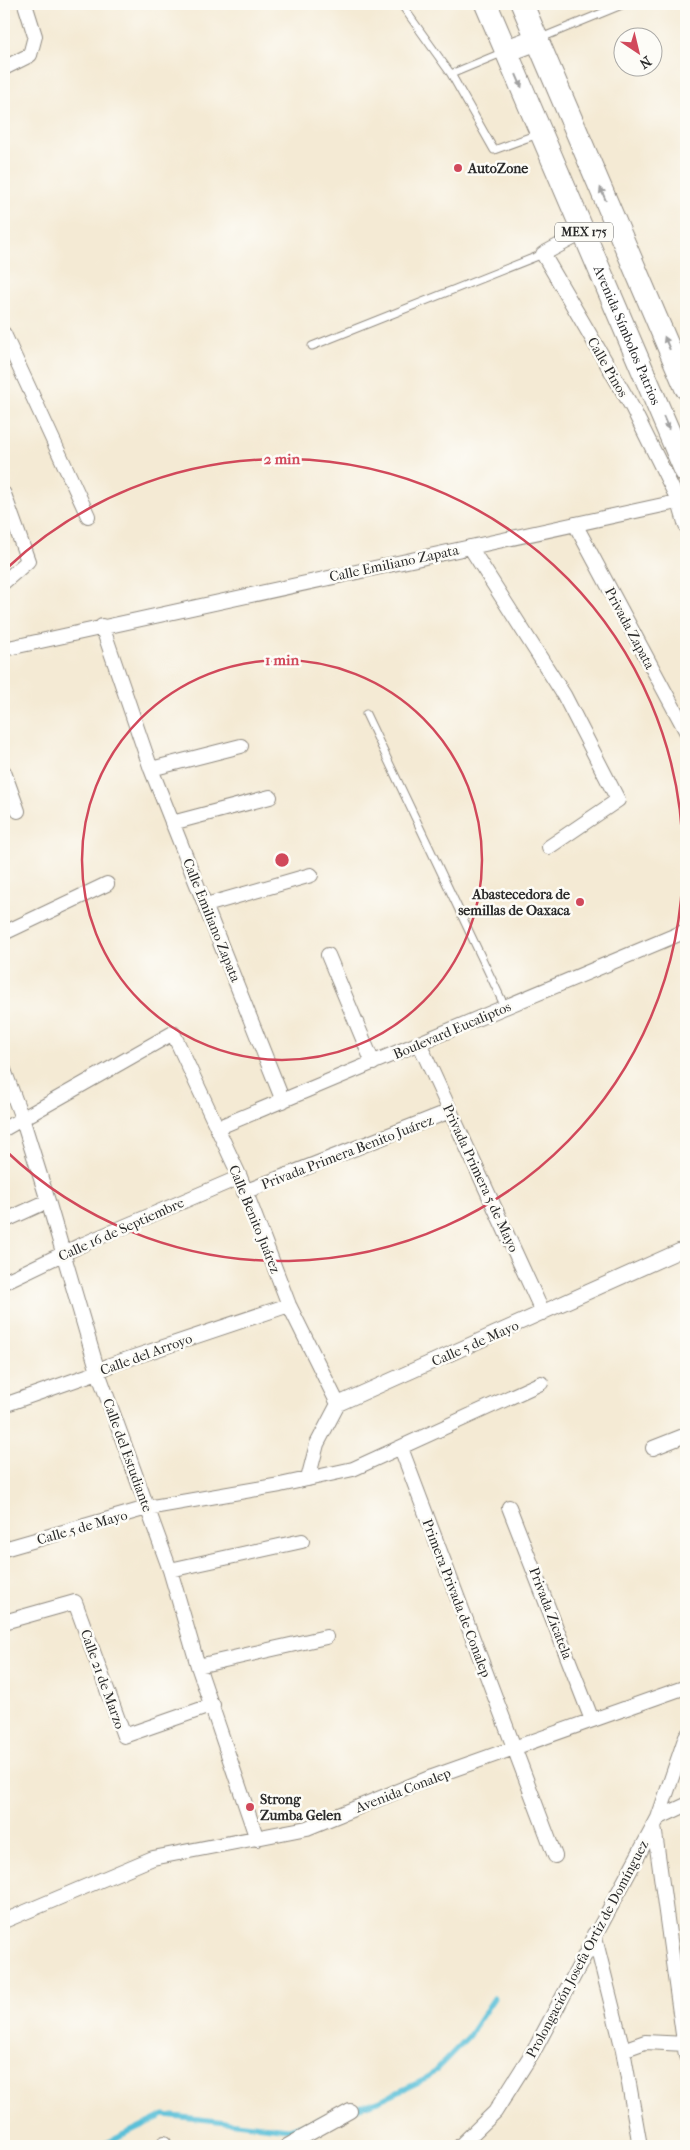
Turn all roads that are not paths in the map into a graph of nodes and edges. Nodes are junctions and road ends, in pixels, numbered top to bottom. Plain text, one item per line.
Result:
1 (24, 4) edge
2 (401, 4) edge
3 (486, 4) edge
4 (522, 4) edge
5 (624, 4) edge
6 (538, 39) junction
7 (506, 51) junction
8 (4, 68) edge
9 (451, 74) junction
10 (541, 133) junction
11 (584, 232) junction
12 (543, 254) junction
13 (4, 334) edge
14 (312, 346) dead end
15 (686, 388) edge
16 (686, 472) edge
17 (4, 494) edge
18 (682, 501) edge
19 (88, 516) dead end
20 (574, 524) junction
21 (686, 526) edge
22 (470, 547) junction
23 (4, 582) edge
24 (102, 626) junction
25 (4, 649) edge
26 (366, 714) dead end
27 (686, 731) edge
28 (241, 746) dead end
29 (151, 769) junction
30 (4, 772) edge
31 (270, 797) dead end
32 (18, 811) dead end
33 (172, 823) junction
34 (549, 847) dead end
35 (311, 875) dead end
36 (107, 884) dead end
37 (206, 905) junction
38 (686, 931) edge
39 (4, 934) edge
40 (328, 955) dead end
41 (506, 1007) junction
42 (420, 1043) junction
43 (373, 1063) junction
44 (4, 1070) edge
45 (283, 1101) junction
46 (450, 1111) junction
47 (23, 1121) junction
48 (217, 1128) junction
49 (4, 1130) edge
50 (240, 1177) junction
51 (244, 1192) junction
52 (48, 1201) junction
53 (4, 1221) edge
54 (686, 1248) edge
55 (62, 1254) junction
56 (4, 1282) edge
57 (289, 1305) junction
58 (543, 1313) junction
59 (98, 1372) junction
60 (541, 1383) dead end
61 (338, 1404) junction
62 (4, 1405) edge
63 (686, 1435) edge
64 (400, 1448) junction
65 (653, 1448) dead end
66 (308, 1479) junction
67 (509, 1507) dead end
68 (147, 1508) junction
69 (302, 1541) dead end
70 (4, 1549) edge
71 (170, 1570) junction
72 (4, 1622) edge
73 (326, 1637) dead end
74 (198, 1666) junction
75 (686, 1687) edge
76 (213, 1705) junction
77 (592, 1720) junction
78 (686, 1736) edge
79 (514, 1749) junction
80 (686, 1805) edge
81 (656, 1822) junction
82 (257, 1839) junction
83 (555, 1856) dead end
84 (4, 1921) edge
85 (594, 1934) junction
86 (686, 2048) edge
87 (622, 2050) junction
88 (350, 2111) dead end
89 (287, 2146) edge
90 (460, 2146) edge
91 (640, 2146) edge

1 - 8 street
2 - 9 lane
3 - 7 main road, Avenida Símbolos Patrios / MEX 175
4 - 6 main road, MEX 175
5 - 6 lane
6 - 7 main road
15 -> 6 main road, MEX 175
7 - 9 lane
7 -> 10 main road, Avenida Símbolos Patrios / MEX 175
9 - 10 lane
10 - 11 main road, Avenida Símbolos Patrios / MEX 175
11 - 12 street
11 -> 16 main road, Avenida Símbolos Patrios / MEX 175
12 - 14 lane
12 - 18 street, Calle Pinos
13 - 19 street
17 - 23 street
18 - 20 street, Calle Emiliano Zapata
18 - 21 street, Calle Pinos
20 - 22 street, Calle Emiliano Zapata
20 - 27 street, Privada Zapata
22 - 24 street, Calle Emiliano Zapata
22 - 34 street
24 - 25 street, Calle Emiliano Zapata
24 - 29 street, Calle Emiliano Zapata
26 - 41 lane
28 - 29 street
29 - 33 street, Calle Emiliano Zapata
30 - 32 street
31 - 33 street
33 - 37 street, Calle Emiliano Zapata
35 - 37 street
36 - 39 street
37 - 45 street, Calle Emiliano Zapata
38 - 41 street, Boulevard Eucaliptos
40 - 43 street
41 - 42 street, Boulevard Eucaliptos
42 - 43 street, Boulevard Eucaliptos
42 - 46 street, Privada Primera 5 de Mayo
43 - 45 street, Boulevard Eucaliptos
44 - 47 street, Calle del Estudiante
45 - 48 street, Boulevard Eucaliptos
46 - 51 street, Privada Primera Benito Juárez
46 - 58 street, Privada Primera 5 de Mayo
47 - 48 street, Calle Benito Juárez
47 - 49 street
47 - 52 street, Calle del Estudiante
48 - 50 street, Calle Benito Juárez
50 - 51 street, Calle Benito Juárez
50 - 55 street, Calle 16 de Septiembre
51 - 57 street, Calle Benito Juárez
52 - 53 street
52 - 55 street, Calle del Estudiante
54 - 58 street, Calle 5 de Mayo
55 - 56 street, Calle 16 de Septiembre
55 - 59 street, Calle del Estudiante
57 - 59 street, Calle del Arroyo
57 - 61 street, Calle Benito Juárez
58 - 61 street, Calle 5 de Mayo
59 - 62 street, Calle del Arroyo
59 - 68 street, Calle del Estudiante
60 - 64 street, Calle 5 de Mayo
61 - 66 street
63 - 65 street
64 - 66 street, Calle 5 de Mayo
64 - 79 street, Primera Privada de Conalep
66 - 68 street, Calle 5 de Mayo
67 - 77 street, Privada Zicatela
68 - 70 street, Calle 5 de Mayo
68 - 71 street, Calle del Estudiante
69 - 71 street
71 - 74 street, Calle del Estudiante
72 - 76 street, Calle 21 de Marzo
73 - 74 street
74 - 76 street, Calle del Estudiante
75 - 77 street, Avenida Conalep
76 - 82 street, Calle del Estudiante
77 - 79 street, Avenida Conalep
78 - 81 street, Prolongación Josefa Ortiz de Domínguez
79 - 82 street, Avenida Conalep
79 - 83 street, Primera Privada de Conalep
80 - 81 street
81 - 85 street, Prolongación Josefa Ortiz de Domínguez
81 - 86 street
82 - 84 street, Avenida Conalep
85 - 87 street
85 - 90 street, Prolongación Josefa Ortiz de Domínguez
86 - 87 street
87 - 91 street
88 - 89 street

